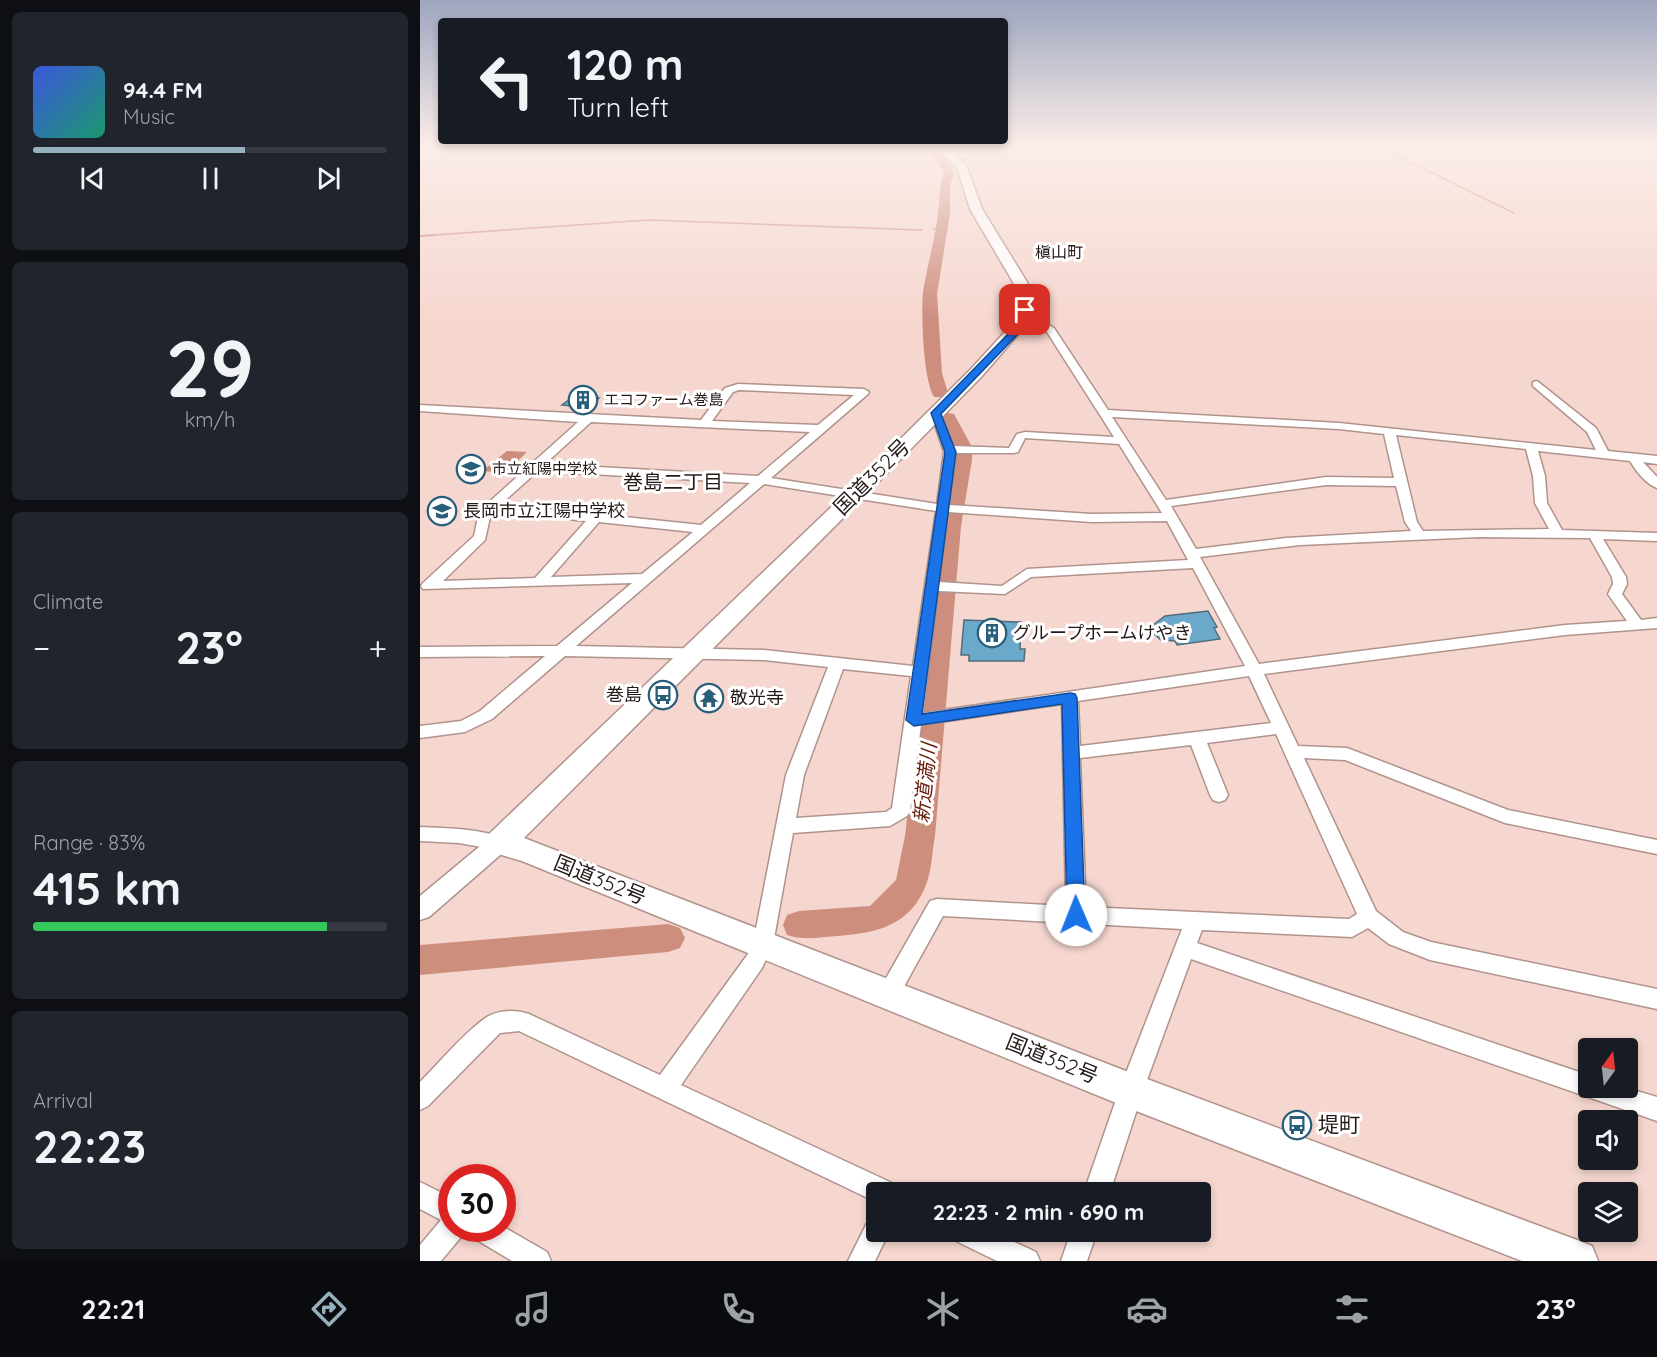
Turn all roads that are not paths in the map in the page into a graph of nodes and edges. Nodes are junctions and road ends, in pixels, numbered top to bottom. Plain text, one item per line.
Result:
1 (974, 204) edge
2 (1020, 324) junction
3 (1538, 384) dead end
4 (420, 408) edge
5 (936, 413) junction
6 (1105, 413) junction
7 (588, 419) junction
8 (704, 424) junction
9 (822, 429) junction
10 (1389, 432) junction
11 (1121, 441) junction
12 (1531, 447) junction
13 (950, 449) junction
14 (1604, 454) junction
15 (1635, 458) junction
16 (1657, 460) edge
17 (535, 467) junction
18 (762, 480) junction
19 (1402, 482) junction
20 (1657, 484) edge
21 (854, 496) junction
22 (491, 507) junction
23 (944, 508) junction
24 (1166, 511) junction
25 (595, 518) junction
26 (706, 529) junction
27 (1558, 533) junction
28 (1594, 534) junction
29 (1421, 537) junction
30 (1657, 537) edge
31 (1194, 559) junction
32 (647, 578) junction
33 (540, 581) junction
34 (425, 586) edge
35 (934, 587) junction
36 (1657, 623) edge
37 (1637, 624) junction
38 (562, 651) junction
39 (420, 652) edge
40 (693, 653) junction
41 (837, 663) junction
42 (1254, 669) junction
43 (920, 672) junction
44 (1070, 698) junction
45 (917, 720) junction
46 (1281, 728) junction
47 (420, 732) edge
48 (1197, 738) junction
49 (1293, 752) junction
50 (1071, 753) junction
51 (1219, 795) dead end
52 (784, 826) junction
53 (420, 834) edge
54 (499, 843) junction
55 (1657, 847) edge
56 (420, 910) edge
57 (1076, 915) junction
58 (1369, 916) junction
59 (1195, 921) junction
60 (763, 944) junction
61 (1186, 948) junction
62 (888, 994) junction
63 (1657, 999) edge
64 (1578, 1083) edge
65 (664, 1089) junction
66 (1131, 1090) junction
67 (420, 1098) edge
68 (1623, 1098) edge
69 (1657, 1109) edge
70 (1100, 1182) edge
71 (866, 1184) edge
72 (420, 1195) edge
73 (438, 1205) edge
74 (440, 1242) edge
75 (505, 1242) edge
76 (871, 1242) edge
77 (986, 1242) edge
78 (1081, 1242) edge
79 (424, 1261) edge
80 (538, 1261) edge
81 (861, 1261) edge
82 (1027, 1261) edge
83 (1074, 1261) edge
84 (1577, 1261) edge

1 - 2 highway
2 - 5 highway, 国道352号
2 - 6 street
3 - 14 street
4 - 7 street
5 - 13 street
5 - 21 highway, 国道352号
6 - 10 street
6 - 11 street
7 - 8 street
7 - 17 street
8 - 9 street
8 - 9 street
9 - 18 street
10 - 12 street
10 - 19 street
11 - 13 street
11 - 24 street
12 - 14 street
12 - 27 street
13 - 23 street
14 - 15 street
15 - 16 street
15 - 20 street
17 - 18 street
17 - 22 street
18 - 21 street
18 - 26 street
19 - 24 street
19 - 29 street
21 - 23 street
21 - 40 highway, 国道352号
22 - 25 street
22 - 34 street
23 - 24 street
23 - 35 street
24 - 31 street
25 - 26 street
25 - 33 street
26 - 32 street
27 - 28 street
27 - 29 street
28 - 30 street
28 - 37 street
29 - 31 street
31 - 35 street
31 - 42 street
32 - 33 street
32 - 38 street
33 - 34 street
35 - 43 street
36 - 37 street
37 - 42 street
38 - 39 street
38 - 40 street
38 - 47 street
40 - 41 street
40 - 54 highway, 国道352号
41 - 43 street
41 - 52 street
42 - 44 street
42 - 46 street
43 - 45 street
44 - 45 street
44 - 50 street
45 - 52 street
46 - 48 street
46 - 49 street
48 - 50 street
48 - 51 street
49 - 55 street
49 - 58 street
50 - 57 street
52 - 60 street
53 - 54 street
54 - 56 street
54 - 60 highway, 国道352号
57 - 59 street
57 - 62 street
58 - 59 street
58 - 63 street
59 - 61 street
60 - 62 highway, 国道352号
60 - 65 street
61 - 64 street
61 - 66 street
62 - 66 highway, 国道352号
65 - 67 street
65 - 71 street
66 - 70 street
66 - 84 highway, 国道352号
68 - 69 street
72 - 73 street
74 - 79 street
75 - 80 street
76 - 81 street
77 - 82 street
78 - 83 street

